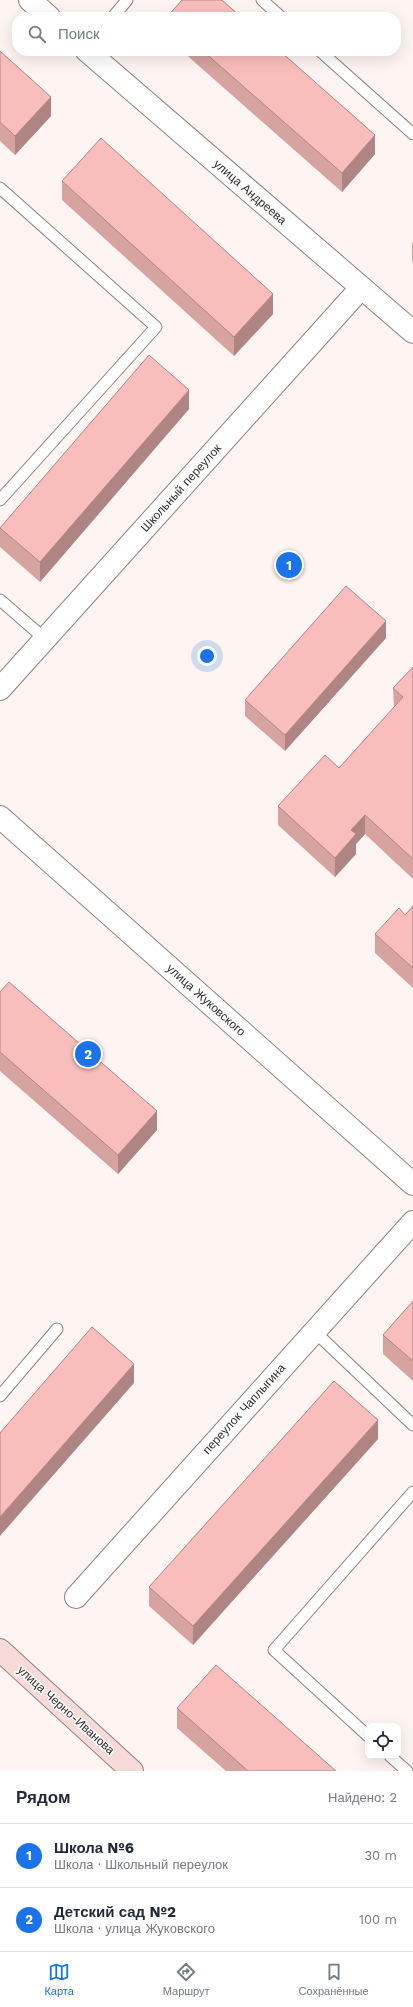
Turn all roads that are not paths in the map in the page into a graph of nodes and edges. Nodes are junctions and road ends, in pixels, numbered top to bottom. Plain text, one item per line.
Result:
1 (30, 0) edge
2 (127, 0) edge
3 (262, 0) edge
4 (43, 12) edge
5 (117, 12) edge
6 (275, 12) edge
7 (93, 56) edge
8 (326, 56) edge
9 (413, 134) edge
10 (0, 188) edge
11 (361, 288) junction
12 (413, 332) edge
13 (0, 500) edge
14 (0, 600) edge
15 (45, 639) junction
16 (0, 689) edge
17 (0, 817) edge
18 (413, 1184) edge
19 (413, 1222) edge
20 (57, 1329) dead end
21 (314, 1332) junction
22 (0, 1396) edge
23 (413, 1425) edge
24 (413, 1492) edge
25 (76, 1597) dead end
26 (0, 1650) edge
27 (365, 1733) edge
28 (393, 1759) edge
29 (132, 1771) edge
30 (407, 1771) edge

1 - 4 street
2 - 5 lane
3 - 6 lane
7 - 11 street, улица Андреева
8 - 9 lane
10 - 13 lane
11 - 12 street, улица Андреева
11 - 15 street, Школьный переулок
14 - 15 lane
15 - 16 street, Школьный переулок
17 - 18 street, улица Жуковского
19 - 21 street, переулок Чаплыгина
20 - 22 lane
21 - 23 lane
21 - 25 street, переулок Чаплыгина
24 - 27 lane
26 - 29 main road, улица Черно-Иванова
28 - 30 lane

